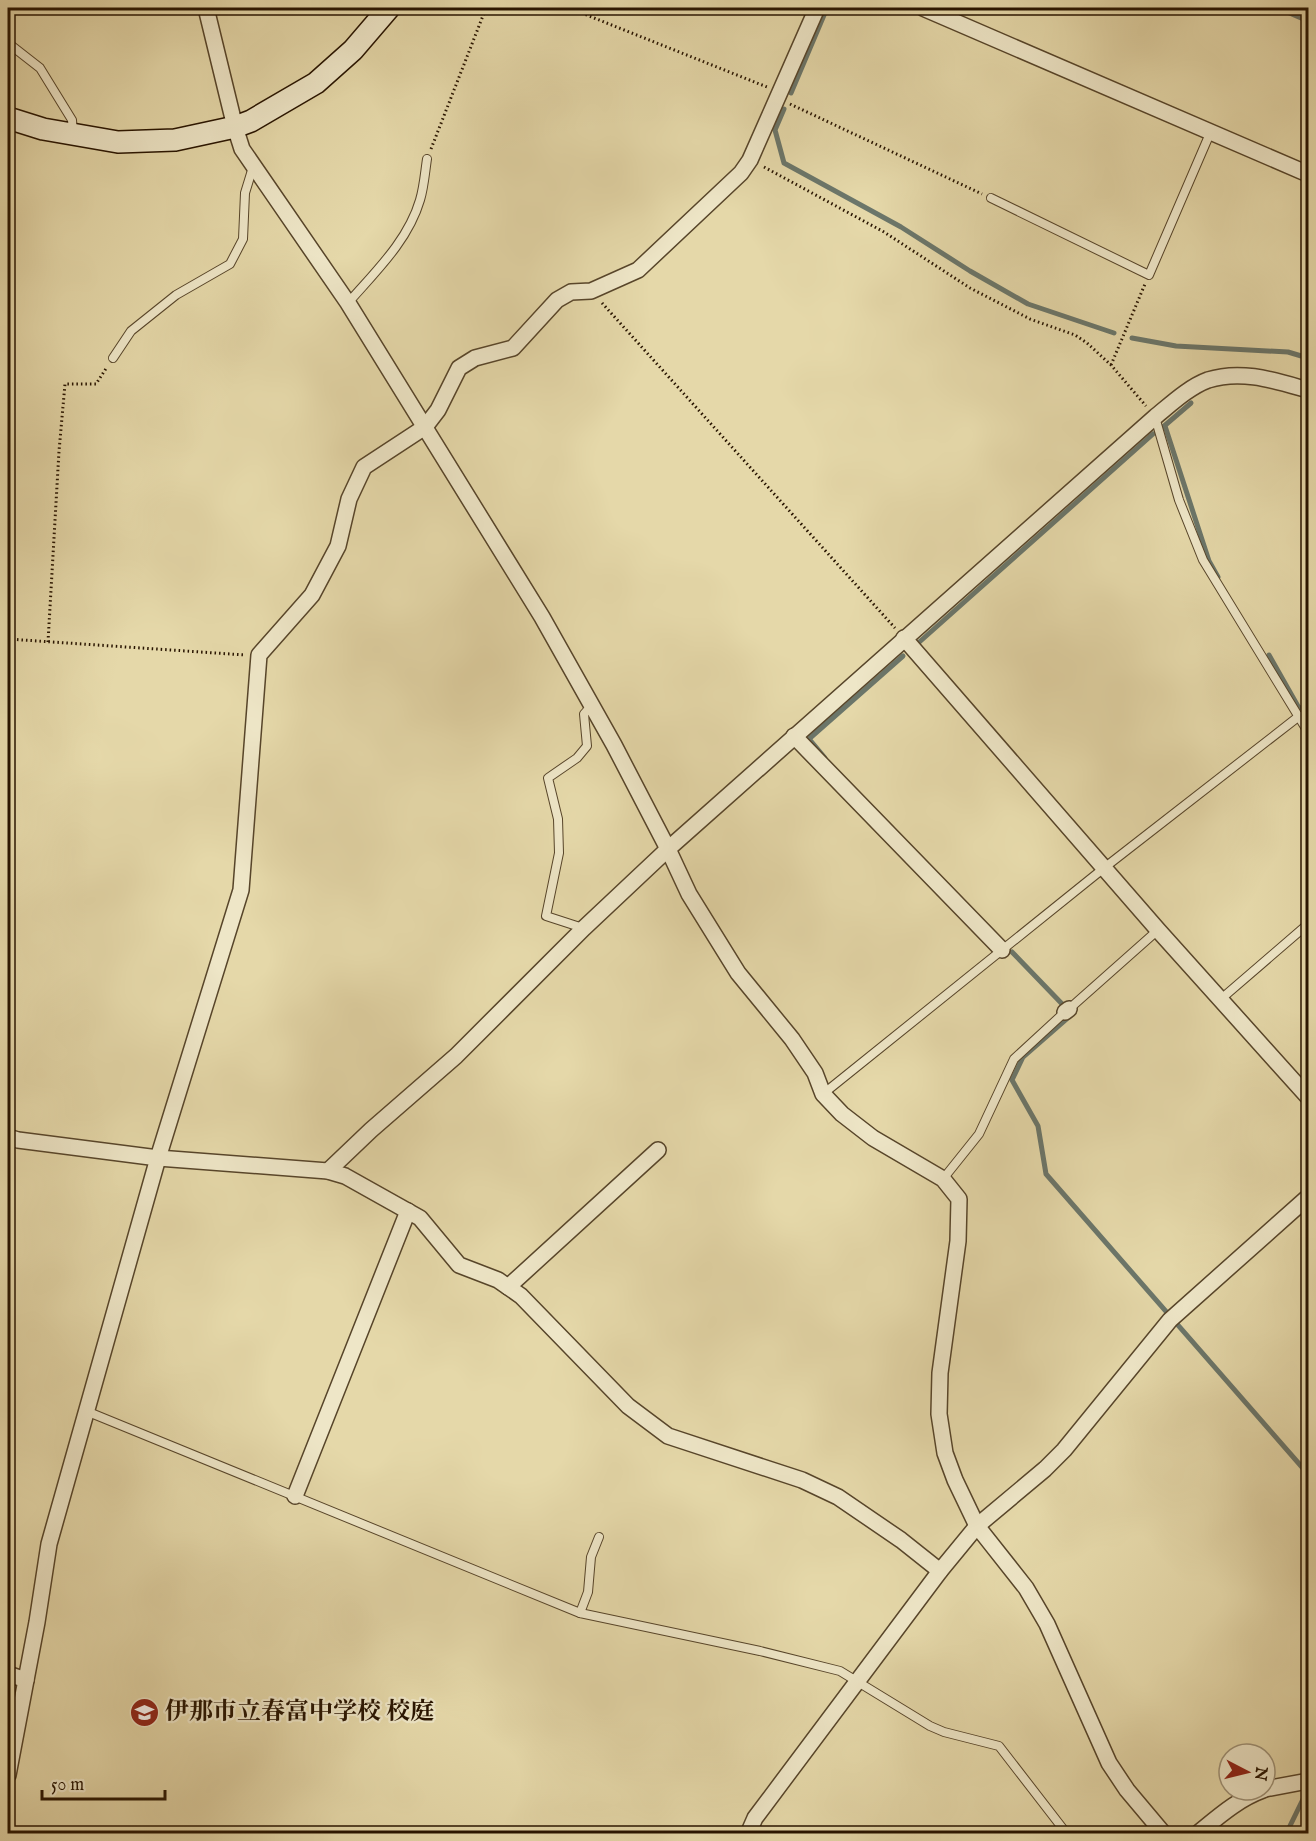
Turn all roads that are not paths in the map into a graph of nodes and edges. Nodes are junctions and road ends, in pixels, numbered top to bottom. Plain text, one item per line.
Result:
1 (206, 8) edge
2 (389, 8) edge
3 (817, 8) edge
4 (923, 8) edge
5 (8, 43) edge
6 (8, 118) edge
7 (235, 127) junction
8 (1211, 131) junction
9 (74, 136) junction
10 (427, 159) road end
11 (254, 166) junction
12 (1308, 174) edge
13 (991, 198) road end
14 (348, 303) junction
15 (113, 358) road end
16 (1308, 390) edge
17 (1155, 417) junction
18 (425, 427) junction
19 (904, 638) junction
20 (592, 705) junction
21 (1308, 715) edge
22 (1298, 717) junction
23 (1308, 732) edge
24 (795, 736) junction
25 (668, 849) junction
26 (1104, 868) junction
27 (1308, 924) edge
28 (584, 928) junction
29 (1158, 930) junction
30 (1002, 950) junction
31 (1221, 999) junction
32 (823, 1094) junction
33 (1308, 1097) edge
34 (8, 1137) edge
35 (658, 1150) dead end
36 (158, 1158) junction
37 (328, 1171) junction
38 (942, 1179) junction
39 (1308, 1197) edge
40 (408, 1211) junction
41 (508, 1287) junction
42 (85, 1410) junction
43 (295, 1496) junction
44 (977, 1526) junction
45 (599, 1537) dead end
46 (940, 1571) junction
47 (580, 1613) junction
48 (8, 1674) edge
49 (26, 1680) junction
50 (858, 1680) junction
51 (8, 1775) edge
52 (1308, 1781) edge
53 (1277, 1787) edge
54 (1239, 1802) edge
55 (748, 1833) edge
56 (1067, 1833) edge
57 (1164, 1833) edge
58 (1197, 1833) edge

1 - 7 street
2 - 7 main road
3 - 18 street
4 - 8 street
5 - 9 lane
6 - 9 main road
7 - 9 main road
7 - 11 street
8 - 12 street
8 - 13 lane
10 - 14 lane
11 - 14 street
11 - 15 lane
14 - 18 street
16 - 17 street
17 - 19 street
17 - 22 lane
18 - 20 street
18 - 36 street
19 - 24 street
19 - 26 street
20 - 25 street
20 - 28 lane
21 - 22 lane
22 - 23 lane
22 - 26 lane
24 - 25 street
24 - 30 street
25 - 28 street
25 - 32 street
26 - 29 street
26 - 30 lane
27 - 31 lane
28 - 37 street
29 - 31 street
29 - 38 lane
30 - 32 lane
31 - 33 street
32 - 38 street
34 - 36 street
35 - 41 street
36 - 37 street
36 - 42 street
37 - 40 street
38 - 44 street
39 - 44 street
40 - 41 street
40 - 43 street
41 - 46 street
42 - 43 lane
42 - 49 street
43 - 47 lane
44 - 46 street
44 - 57 street
45 - 47 lane
46 - 50 street
47 - 50 lane
48 - 49 street
49 - 51 street
50 - 55 street
50 - 56 lane
52 - 53 street
54 - 58 street

